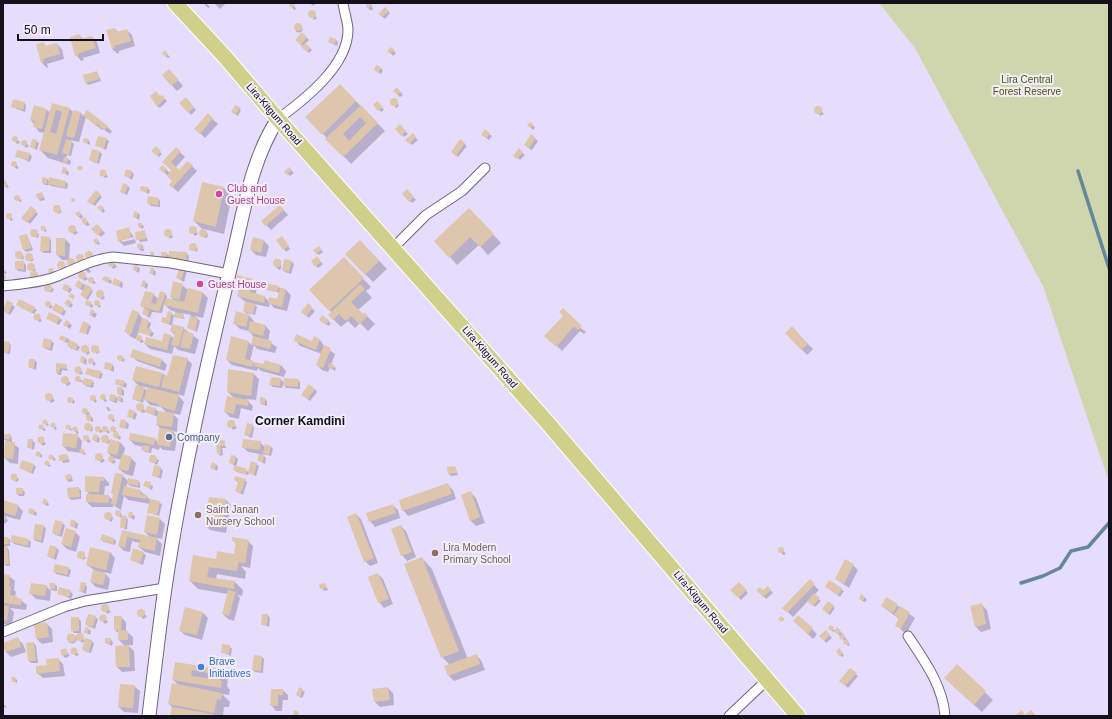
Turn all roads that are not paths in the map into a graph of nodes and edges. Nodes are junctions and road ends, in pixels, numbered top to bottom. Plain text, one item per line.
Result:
1 (175, 3) edge
2 (343, 3) edge
3 (278, 119) junction
4 (485, 168) dead end
5 (393, 248) junction
6 (229, 274) junction
7 (3, 286) edge
8 (165, 588) junction
9 (3, 632) edge
10 (908, 636) dead end
11 (767, 680) junction
12 (149, 716) edge
13 (729, 716) edge
14 (798, 716) edge
15 (945, 716) edge

1 - 3 main road, Lira-Kitgum Road
2 - 3 street
3 - 5 main road, Lira-Kitgum Road
3 - 6 street
4 - 5 street
5 - 11 main road, Lira-Kitgum Road
6 - 7 street
6 - 8 street
8 - 9 street
8 - 12 street
10 - 15 street
11 - 13 street
11 - 14 main road, Lira-Kitgum Road

